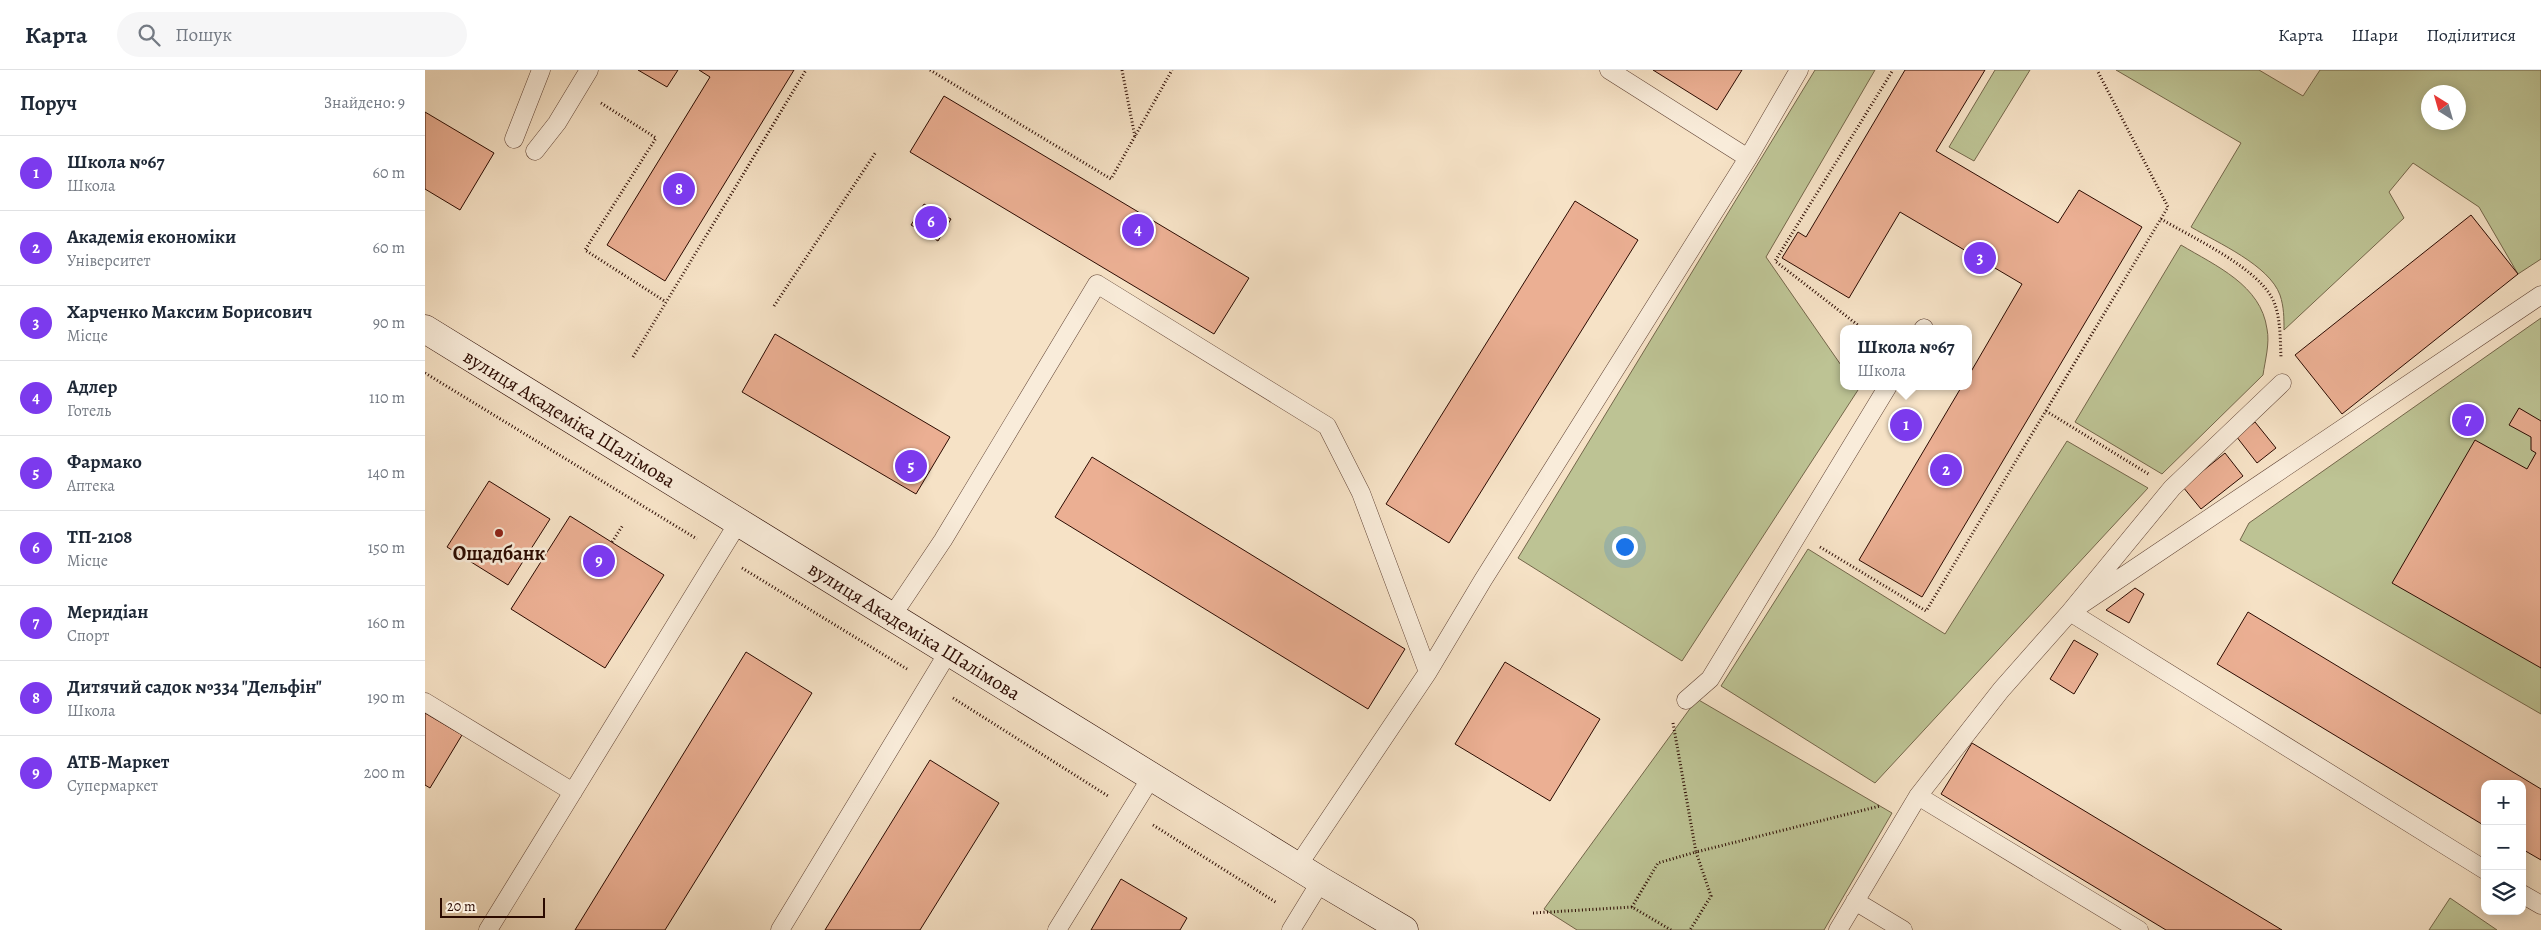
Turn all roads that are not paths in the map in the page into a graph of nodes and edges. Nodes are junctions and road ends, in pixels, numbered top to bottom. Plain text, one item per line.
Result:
1 (541, 70) edge
2 (589, 70) edge
3 (1609, 70) edge
4 (1799, 70) edge
5 (514, 139) dead end
6 (535, 151) dead end
7 (1748, 158) junction
8 (2541, 295) edge
9 (425, 329) edge
10 (2282, 383) road end
11 (1886, 390) edge
12 (738, 523) junction
13 (2070, 612) junction
14 (891, 616) junction
15 (949, 651) junction
16 (1428, 672) junction
17 (1686, 700) dead end
18 (425, 702) edge
19 (1152, 776) junction
20 (573, 792) junction
21 (1918, 796) junction
22 (1297, 866) junction
23 (2481, 868) edge
24 (1321, 882) junction
25 (2526, 896) edge
26 (1855, 901) junction
27 (2541, 905) edge
28 (1295, 923) edge
29 (487, 930) edge
30 (781, 930) edge
31 (1057, 930) edge
32 (1404, 930) edge
33 (1838, 930) edge
34 (1903, 930) edge
35 (2139, 930) edge

1 - 5 lane
2 - 6 lane
3 - 7 lane
4 - 7 lane
7 - 16 lane
8 - 13 lane
9 - 12 street, вулиця Академіка Шалімова
10 - 13 lane
11 - 17 lane
12 - 14 street, вулиця Академіка Шалімова
12 - 20 lane
13 - 21 lane
13 - 23 lane
14 - 15 street, вулиця Академіка Шалімова
14 - 16 lane
15 - 19 street, вулиця Академіка Шалімова
15 - 30 lane
16 - 22 lane
18 - 20 lane
19 - 22 street, вулиця Академіка Шалімова
19 - 31 lane
20 - 29 lane
21 - 26 lane
21 - 35 lane
22 - 24 street, вулиця Академіка Шалімова
24 - 28 lane
24 - 32 street, вулиця Академіка Шалімова
25 - 27 lane
26 - 33 lane
26 - 34 lane

